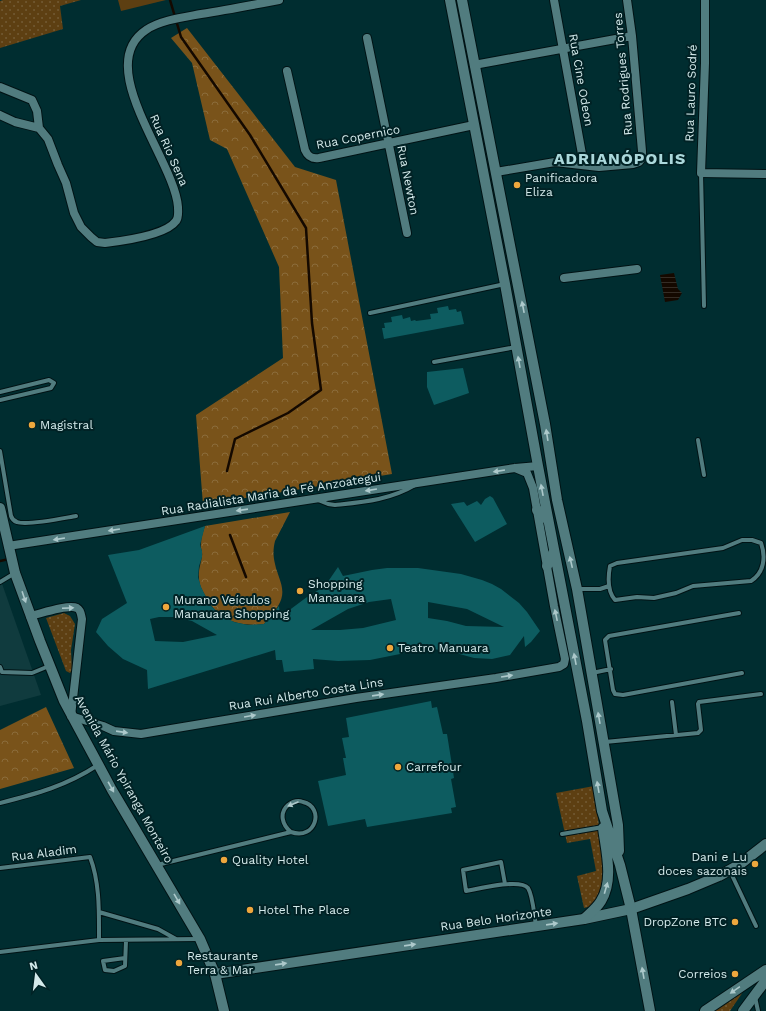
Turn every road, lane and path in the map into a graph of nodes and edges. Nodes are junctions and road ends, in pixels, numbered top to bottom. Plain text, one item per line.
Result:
1 (279, 0) edge
2 (450, 0) edge
3 (462, 0) edge
4 (554, 0) edge
5 (627, 0) edge
6 (705, 0) edge
7 (261, 2) edge
8 (632, 36) junction
9 (367, 38) dead end
10 (564, 48) junction
11 (474, 65) junction
12 (287, 71) dead end
13 (0, 87) edge
14 (0, 115) edge
15 (474, 125) junction
16 (39, 128) junction
17 (388, 144) junction
18 (584, 165) junction
19 (496, 172) junction
20 (701, 174) junction
21 (766, 174) edge
22 (407, 233) dead end
23 (637, 269) dead end
24 (564, 278) dead end
25 (505, 284) junction
26 (704, 306) dead end
27 (370, 313) dead end
28 (516, 347) junction
29 (434, 362) dead end
30 (0, 392) edge
31 (0, 400) edge
32 (698, 440) dead end
33 (0, 451) edge
34 (538, 466) junction
35 (515, 468) junction
36 (704, 475) dead end
37 (0, 508) edge
38 (537, 510) junction
39 (76, 516) dead end
40 (548, 520) junction
41 (8, 546) junction
42 (554, 551) junction
43 (547, 566) junction
44 (15, 573) junction
45 (0, 582) edge
46 (609, 586) junction
47 (577, 589) junction
48 (739, 613) dead end
49 (30, 616) junction
50 (50, 665) junction
51 (0, 667) edge
52 (611, 669) junction
53 (591, 673) junction
54 (742, 674) dead end
55 (761, 694) dead end
56 (672, 702) dead end
57 (71, 716) junction
58 (676, 735) junction
59 (603, 743) junction
60 (98, 765) junction
61 (0, 803) edge
62 (602, 811) junction
63 (603, 827) junction
64 (291, 832) junction
65 (562, 834) dead end
66 (766, 844) edge
67 (157, 865) junction
68 (620, 865) junction
69 (0, 868) edge
70 (730, 870) junction
71 (505, 884) junction
72 (632, 909) junction
73 (99, 912) junction
74 (584, 920) junction
75 (536, 926) junction
76 (756, 926) dead end
77 (200, 939) junction
78 (99, 940) junction
79 (176, 940) junction
80 (126, 941) junction
81 (0, 952) edge
82 (125, 958) junction
83 (766, 970) edge
84 (215, 974) junction
85 (766, 980) edge
86 (755, 995) junction
87 (224, 1011) edge
88 (650, 1011) edge
89 (705, 1011) edge
90 (743, 1011) edge
91 (758, 1011) edge

1 - 7 street
2 - 15 main road
3 - 11 main road
4 - 10 street, Rua Cine Odeon
5 - 8 street, Rua Rodrigues Torres
6 - 20 street, Rua Lauro Sodré
7 - 16 street, Rua Rio Sena
8 - 10 street
8 - 18 street, Rua Rodrigues Torres
9 - 17 street, Rua Newton
10 - 11 street
10 - 18 street, Rua Cine Odeon
11 - 19 main road
12 - 17 street, Rua Copernico
13 - 16 street, Rua Rio Sena
14 - 16 street
15 - 17 street, Rua Copernico
15 - 25 main road
17 - 22 street, Rua Newton
18 - 19 street
47 -> 19 main road
20 - 21 street
20 - 26 lane, Rua Lauro Sodré
23 - 24 street
25 - 27 lane
25 - 28 main road
28 - 29 lane
34 -> 28 main road
30 - 31 lane
32 - 36 lane
33 - 39 lane
34 - 35 street, Rua Radialista Maria da Fé Anzoategui
40 -> 34 main road
35 - 38 street, Rua Rui Alberto Costa Lins
35 -> 41 street, Rua Radialista Maria da Fé Anzoategui
37 - 41 main road, Avenida Mário Ypiranga Monteiro
38 - 40 main road
38 - 43 street, Rua Rui Alberto Costa Lins
40 - 42 main road
41 - 44 main road, Avenida Mário Ypiranga Monteiro
42 - 43 main road
62 -> 42 main road
57 -> 43 street, Rua Rui Alberto Costa Lins
44 - 45 lane
44 -> 49 main road, Avenida Mário Ypiranga Monteiro
46 - 46 lane
46 - 47 lane
47 - 53 main road
48 - 52 lane
49 - 50 main road, Avenida Mário Ypiranga Monteiro
49 -> 57 street
50 - 51 lane
50 - 57 main road, Avenida Mário Ypiranga Monteiro
52 - 53 lane
52 - 54 lane
59 -> 53 main road
55 - 58 lane
56 - 58 lane
57 - 60 main road, Avenida Mário Ypiranga Monteiro
58 - 59 lane
59 - 68 main road
60 - 61 lane
60 -> 67 main road, Avenida Mário Ypiranga Monteiro
62 - 63 main road
62 - 68 main road
63 - 65 lane
74 -> 63 main road
64 -> 64 lane
64 - 67 lane
66 - 70 main road, Rua Belo Horizonte
67 -> 77 main road, Avenida Mário Ypiranga Monteiro
68 - 72 main road
69 - 73 lane, Rua Aladim
70 - 72 main road, Rua Belo Horizonte
70 - 76 lane
71 - 71 lane
71 - 75 lane
72 - 74 main road, Rua Belo Horizonte
88 -> 72 main road
73 - 78 lane
73 - 79 lane
75 -> 74 main road, Rua Belo Horizonte
84 -> 75 main road, Rua Belo Horizonte
77 - 79 lane
77 - 84 main road, Avenida Mário Ypiranga Monteiro
78 - 80 lane
78 - 81 lane
79 - 80 lane
80 - 82 lane
82 - 82 lane
83 -> 89 main road
84 - 87 main road, Avenida Mário Ypiranga Monteiro
85 - 86 main road
86 - 90 main road
86 - 91 lane

